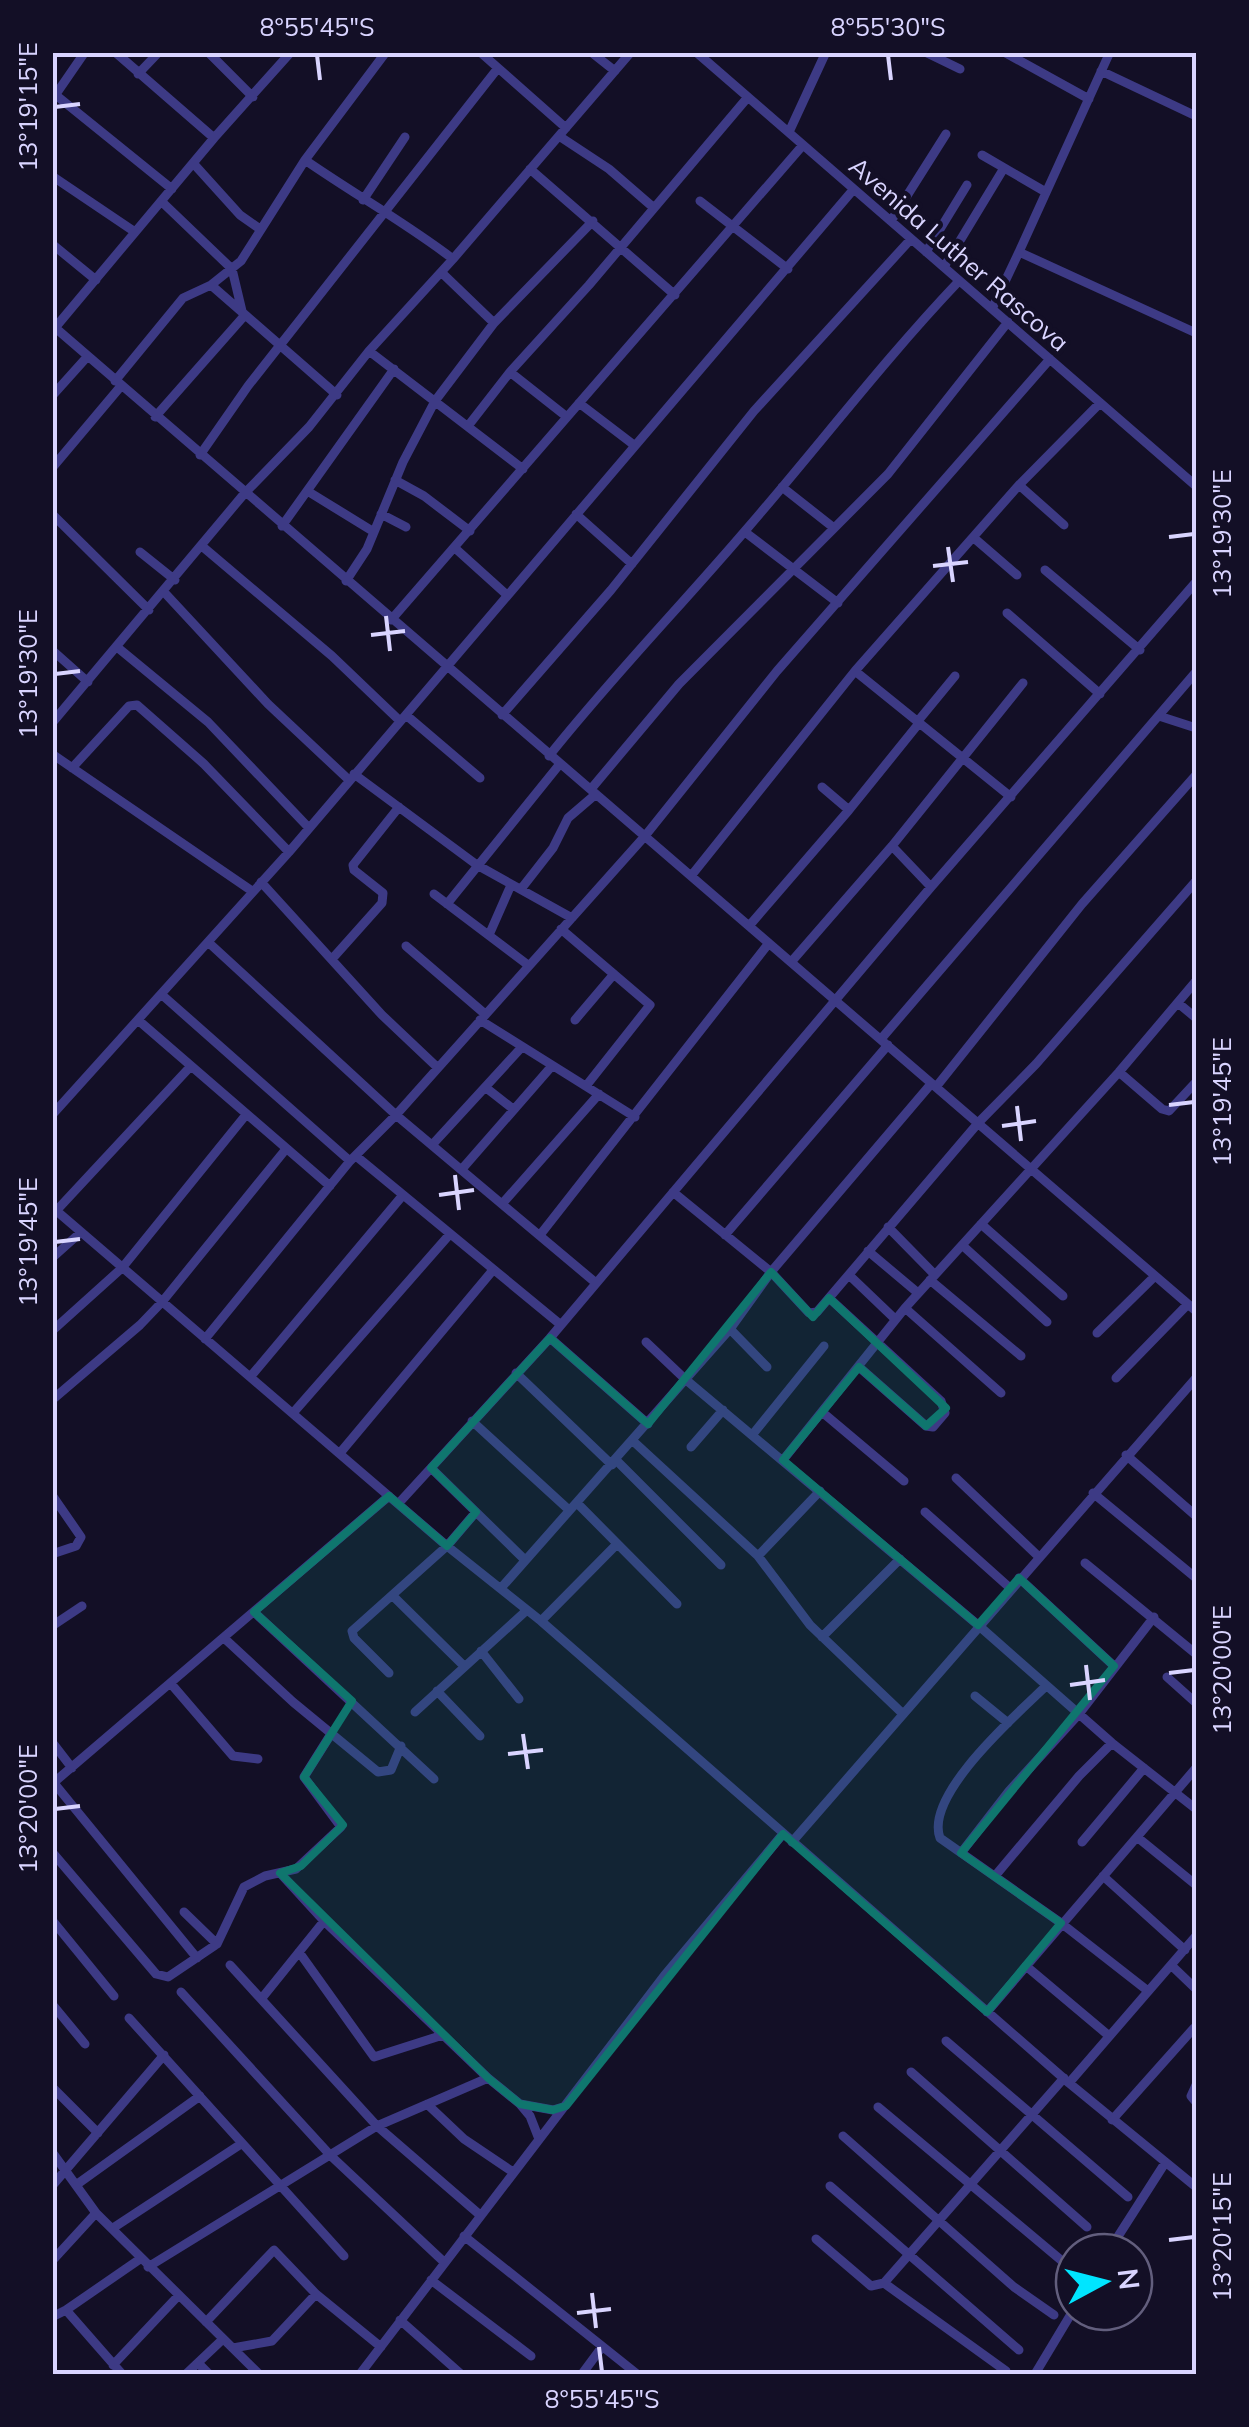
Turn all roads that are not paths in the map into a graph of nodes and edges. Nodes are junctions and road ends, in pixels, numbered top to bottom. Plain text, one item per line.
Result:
1 (85, 52) edge
2 (115, 52) edge
3 (159, 52) edge
4 (208, 52) edge
5 (271, 52) edge
6 (291, 52) edge
7 (386, 52) edge
8 (480, 52) edge
9 (591, 52) edge
10 (631, 52) edge
11 (696, 52) edge
12 (826, 52) edge
13 (925, 52) edge
14 (1004, 52) edge
15 (1105, 54) edge
16 (282, 63) junction
17 (498, 68) junction
18 (960, 69) dead end
19 (615, 71) junction
20 (1101, 71) junction
21 (138, 74) junction
22 (54, 96) edge
23 (253, 96) junction
24 (748, 97) junction
25 (1088, 99) junction
26 (1196, 116) edge
27 (563, 132) junction
28 (789, 132) junction
29 (946, 134) dead end
30 (214, 138) junction
31 (405, 138) dead end
32 (803, 145) junction
33 (982, 154) dead end
34 (304, 160) junction
35 (194, 163) junction
36 (1004, 168) junction
37 (530, 169) junction
38 (52, 176) edge
39 (968, 186) dead end
40 (172, 190) junction
41 (853, 190) junction
42 (1044, 191) junction
43 (362, 200) junction
44 (700, 201) dead end
45 (162, 202) junction
46 (654, 208) junction
47 (384, 214) junction
48 (592, 221) junction
49 (890, 221) junction
50 (733, 228) junction
51 (260, 229) junction
52 (136, 232) junction
53 (911, 239) junction
54 (52, 244) edge
55 (620, 249) junction
56 (926, 252) junction
57 (1019, 252) junction
58 (453, 259) junction
59 (944, 267) junction
60 (232, 269) junction
61 (788, 269) junction
62 (441, 272) junction
63 (96, 280) junction
64 (958, 280) junction
65 (211, 285) junction
66 (675, 295) junction
67 (992, 309) junction
68 (243, 313) junction
69 (1008, 322) junction
70 (494, 324) junction
71 (54, 328) edge
72 (1196, 332) edge
73 (280, 347) junction
74 (369, 351) junction
75 (88, 357) junction
76 (1050, 360) junction
77 (394, 369) junction
78 (510, 372) junction
79 (118, 383) junction
80 (337, 395) junction
81 (52, 396) edge
82 (435, 402) junction
83 (579, 403) junction
84 (1100, 404) junction
85 (155, 416) junction
86 (567, 417) junction
87 (468, 426) junction
88 (634, 445) junction
89 (200, 455) junction
90 (52, 468) edge
91 (523, 469) junction
92 (396, 480) junction
93 (1195, 481) edge
94 (1019, 485) junction
95 (782, 487) junction
96 (308, 492) junction
97 (244, 494) junction
98 (52, 514) edge
99 (382, 514) junction
100 (576, 514) junction
101 (1064, 525) dead end
102 (282, 526) junction
103 (406, 527) dead end
104 (834, 528) junction
105 (470, 531) junction
106 (374, 532) junction
107 (745, 532) junction
108 (974, 538) junction
109 (203, 547) junction
110 (456, 549) junction
111 (140, 552) dead end
112 (632, 564) junction
113 (791, 570) junction
114 (1045, 570) dead end
115 (1017, 575) dead end
116 (175, 580) junction
117 (346, 581) junction
118 (1196, 582) edge
119 (164, 592) junction
120 (506, 594) junction
121 (838, 603) junction
122 (149, 610) junction
123 (1007, 612) dead end
124 (392, 620) junction
125 (118, 647) junction
126 (52, 650) edge
127 (1140, 650) junction
128 (445, 668) junction
129 (856, 671) junction
130 (1196, 672) edge
131 (955, 676) dead end
132 (88, 682) junction
133 (1023, 683) dead end
134 (1100, 694) junction
135 (502, 715) junction
136 (1159, 716) junction
137 (403, 718) junction
138 (919, 722) junction
139 (52, 723) edge
140 (1195, 729) edge
141 (52, 754) edge
142 (549, 756) junction
143 (962, 756) junction
144 (559, 766) junction
145 (72, 768) junction
146 (1196, 775) edge
147 (351, 777) junction
148 (480, 778) dead end
149 (822, 787) dead end
150 (594, 792) junction
151 (1010, 796) junction
152 (399, 807) junction
153 (850, 810) junction
154 (309, 828) junction
155 (645, 836) junction
156 (892, 846) junction
157 (288, 852) junction
158 (476, 865) junction
159 (691, 876) junction
160 (1196, 881) edge
161 (261, 882) junction
162 (516, 887) junction
163 (931, 887) junction
164 (252, 891) junction
165 (434, 894) dead end
166 (447, 904) junction
167 (572, 918) junction
168 (749, 926) junction
169 (561, 929) junction
170 (488, 934) junction
171 (208, 942) junction
172 (770, 942) junction
173 (406, 946) dead end
174 (332, 959) junction
175 (792, 961) junction
176 (528, 965) junction
177 (614, 974) junction
178 (1196, 981) edge
179 (162, 994) junction
180 (836, 1000) junction
181 (1178, 1002) junction
182 (482, 1017) junction
183 (1196, 1018) edge
184 (138, 1020) junction
185 (575, 1020) dead end
186 (884, 1042) junction
187 (521, 1048) junction
188 (190, 1067) junction
189 (551, 1067) junction
190 (438, 1068) junction
191 (1119, 1072) junction
192 (586, 1086) junction
193 (934, 1086) junction
194 (485, 1087) junction
195 (1195, 1088) edge
196 (599, 1094) junction
197 (513, 1109) junction
198 (52, 1115) edge
199 (396, 1115) junction
200 (246, 1116) junction
201 (635, 1118) junction
202 (979, 1122) junction
203 (432, 1145) junction
204 (286, 1149) junction
205 (353, 1158) junction
206 (1032, 1168) junction
207 (462, 1170) junction
208 (330, 1186) junction
209 (673, 1192) junction
210 (403, 1195) junction
211 (502, 1204) junction
212 (54, 1209) edge
213 (980, 1224) junction
214 (888, 1227) junction
215 (80, 1233) junction
216 (450, 1234) junction
217 (540, 1235) junction
218 (725, 1235) junction
219 (962, 1245) junction
220 (868, 1251) junction
221 (52, 1258) edge
222 (122, 1268) junction
223 (492, 1270) junction
224 (771, 1272) junction
225 (849, 1275) junction
226 (1155, 1276) junction
227 (932, 1277) junction
228 (596, 1283) junction
229 (918, 1293) junction
230 (1063, 1296) dead end
231 (829, 1298) junction
232 (162, 1302) junction
233 (905, 1308) junction
234 (1192, 1308) edge
235 (896, 1319) junction
236 (1047, 1322) dead end
237 (561, 1325) junction
238 (730, 1329) junction
239 (52, 1331) edge
240 (1096, 1333) dead end
241 (206, 1338) junction
242 (550, 1338) junction
243 (646, 1342) dead end
244 (876, 1342) junction
245 (824, 1346) dead end
246 (1021, 1356) dead end
247 (859, 1367) junction
248 (766, 1368) dead end
249 (516, 1373) junction
250 (251, 1376) junction
251 (1116, 1378) dead end
252 (1196, 1378) edge
253 (685, 1379) junction
254 (1001, 1393) dead end
255 (52, 1400) edge
256 (723, 1410) junction
257 (822, 1412) junction
258 (293, 1413) junction
259 (472, 1420) junction
260 (648, 1424) junction
261 (752, 1434) junction
262 (633, 1441) junction
263 (691, 1447) dead end
264 (340, 1453) junction
265 (1126, 1456) junction
266 (783, 1460) junction
267 (614, 1463) junction
268 (430, 1468) junction
269 (956, 1478) dead end
270 (904, 1481) dead end
271 (820, 1491) junction
272 (1094, 1493) junction
273 (52, 1495) edge
274 (390, 1496) junction
275 (398, 1504) junction
276 (573, 1507) junction
277 (476, 1512) junction
278 (925, 1512) dead end
279 (1196, 1516) edge
280 (616, 1544) junction
281 (447, 1546) junction
282 (52, 1554) edge
283 (758, 1556) junction
284 (1038, 1556) junction
285 (524, 1559) junction
286 (900, 1559) junction
287 (1085, 1563) dead end
288 (721, 1566) dead end
289 (1019, 1578) junction
290 (1196, 1578) edge
291 (501, 1588) junction
292 (1010, 1588) junction
293 (394, 1597) junction
294 (676, 1604) dead end
295 (82, 1606) dead end
296 (527, 1610) junction
297 (254, 1612) junction
298 (1154, 1617) junction
299 (541, 1621) junction
300 (978, 1625) junction
301 (52, 1626) edge
302 (822, 1637) junction
303 (224, 1638) junction
304 (480, 1651) junction
305 (1196, 1654) edge
306 (464, 1666) junction
307 (1114, 1666) junction
308 (389, 1673) dead end
309 (1166, 1676) dead end
310 (172, 1685) junction
311 (1046, 1686) junction
312 (437, 1691) junction
313 (975, 1696) dead end
314 (519, 1699) dead end
315 (1196, 1703) edge
316 (415, 1712) dead end
317 (902, 1712) junction
318 (1079, 1714) junction
319 (1008, 1724) junction
320 (331, 1734) junction
321 (480, 1736) dead end
322 (52, 1742) edge
323 (1112, 1743) junction
324 (401, 1746) junction
325 (258, 1759) dead end
326 (72, 1768) junction
327 (1144, 1768) junction
328 (1196, 1768) edge
329 (434, 1778) dead end
330 (54, 1784) edge
331 (1176, 1793) junction
332 (1196, 1810) edge
333 (783, 1834) junction
334 (1138, 1837) junction
335 (792, 1842) junction
336 (1082, 1842) dead end
337 (52, 1852) edge
338 (961, 1853) junction
339 (280, 1872) junction
340 (995, 1876) junction
341 (1103, 1876) junction
342 (1196, 1885) edge
343 (184, 1912) dead end
344 (52, 1920) edge
345 (324, 1921) junction
346 (1061, 1922) junction
347 (1196, 1937) edge
348 (217, 1944) junction
349 (1185, 1950) junction
350 (299, 1952) junction
351 (197, 1958) junction
352 (230, 1965) dead end
353 (1026, 1966) junction
354 (1172, 1966) junction
355 (1196, 1989) edge
356 (1148, 1991) junction
357 (181, 1992) dead end
358 (114, 1996) dead end
359 (262, 1998) junction
360 (52, 2004) edge
361 (987, 2012) junction
362 (130, 2018) dead end
363 (1194, 2028) dead end
364 (443, 2035) junction
365 (1108, 2035) junction
366 (946, 2042) dead end
367 (84, 2044) dead end
368 (164, 2055) junction
369 (912, 2072) dead end
370 (488, 2078) junction
371 (1067, 2081) junction
372 (1196, 2085) edge
373 (52, 2087) edge
374 (200, 2096) junction
375 (1196, 2102) edge
376 (427, 2104) junction
377 (520, 2104) junction
378 (566, 2106) junction
379 (878, 2106) dead end
380 (1032, 2114) junction
381 (1112, 2120) junction
382 (377, 2126) junction
383 (98, 2133) junction
384 (843, 2136) dead end
385 (539, 2139) junction
386 (241, 2144) junction
387 (1002, 2149) junction
388 (52, 2152) edge
389 (331, 2156) junction
390 (1165, 2163) junction
391 (66, 2169) junction
392 (514, 2172) junction
393 (76, 2185) junction
394 (277, 2185) junction
395 (970, 2185) junction
396 (52, 2186) edge
397 (830, 2186) dead end
398 (1196, 2186) edge
399 (1128, 2198) dead end
400 (96, 2214) junction
401 (480, 2215) junction
402 (939, 2221) junction
403 (1088, 2227) dead end
404 (114, 2228) junction
405 (1121, 2232) edge
406 (464, 2236) junction
407 (816, 2240) dead end
408 (1054, 2254) edge
409 (909, 2255) junction
410 (344, 2256) dead end
411 (140, 2258) junction
412 (52, 2261) edge
413 (444, 2262) junction
414 (148, 2267) junction
415 (431, 2280) junction
416 (884, 2283) junction
417 (316, 2294) junction
418 (179, 2295) junction
419 (66, 2310) junction
420 (1054, 2315) dead end
421 (52, 2317) edge
422 (400, 2320) junction
423 (206, 2322) junction
424 (1061, 2332) edge
425 (222, 2339) junction
426 (381, 2347) junction
427 (602, 2347) junction
428 (233, 2348) junction
429 (1019, 2350) dead end
430 (531, 2356) dead end
431 (198, 2363) junction
432 (113, 2364) junction
433 (366, 2372) edge
434 (1006, 2372) dead end
435 (122, 2374) edge
436 (186, 2374) edge
437 (208, 2374) edge
438 (259, 2374) edge
439 (460, 2374) edge
440 (582, 2374) edge
441 (637, 2374) edge
442 (1035, 2374) edge

1 - 22 street
2 - 21 street
3 - 21 street
4 - 23 street
5 - 16 street
6 - 16 street
7 - 34 street
8 - 17 street
9 - 19 street
10 - 19 street
11 - 24 street, Avenida Luther Rascova
12 - 28 street
13 - 18 street
14 - 25 street
15 - 20 street
16 - 23 street
17 - 27 street
17 - 47 street
19 - 27 street
20 - 25 street
20 - 26 street
21 - 30 street
22 - 40 street
23 - 30 street
24 - 28 street, Avenida Luther Rascova
24 - 46 street
25 - 42 street
27 - 37 street
27 - 46 street
28 - 32 street, Avenida Luther Rascova
29 - 49 street
30 - 35 street
31 - 43 street
32 - 41 street, Avenida Luther Rascova
32 - 50 street
33 - 36 street
34 - 43 street
34 - 51 street
35 - 40 street
35 - 51 street
36 - 42 street
36 - 59 street
37 - 48 street
37 - 58 street
38 - 52 street
39 - 56 street
40 - 45 street
41 - 49 street, Avenida Luther Rascova
41 - 61 street
42 - 57 street
43 - 47 street
44 - 50 street
45 - 52 street
45 - 60 street
46 - 55 street
47 - 58 street
47 - 73 street
48 - 55 street
48 - 70 street
49 - 53 street, Avenida Luther Rascova
50 - 61 street
50 - 66 street
51 - 60 street
52 - 63 street
53 - 56 street, Avenida Luther Rascova
53 - 112 street
54 - 63 street
55 - 66 street
55 - 78 street
56 - 59 street, Avenida Luther Rascova
57 - 67 street
57 - 72 street
58 - 62 street
59 - 64 street, Avenida Luther Rascova
60 - 65 street
60 - 68 street
61 - 88 street
62 - 70 street
62 - 74 street
63 - 71 street
64 - 67 street, Avenida Luther Rascova
64 - 95 street
65 - 68 street
65 - 79 street
66 - 83 street
67 - 69 street, Avenida Luther Rascova
68 - 73 street
68 - 85 street
69 - 76 street, Avenida Luther Rascova
69 - 104 street
70 - 82 street
71 - 75 street
73 - 80 street
73 - 89 street
74 - 77 street
74 - 80 street
75 - 79 street
75 - 81 street
76 - 84 street, Avenida Luther Rascova
76 - 121 street
77 - 82 street
77 - 96 street
78 - 86 street
78 - 87 street
79 - 85 street
79 - 90 street
80 - 97 street
82 - 87 street
82 - 92 street
83 - 86 street
83 - 88 street
84 - 93 street, Avenida Luther Rascova
84 - 94 street
85 - 89 street
86 - 91 street
87 - 91 street
88 - 100 street
89 - 97 street
91 - 105 street
92 - 99 street
92 - 105 street
94 - 101 street
94 - 108 street
95 - 104 street
95 - 107 street
96 - 102 street
96 - 106 street
97 - 102 street
97 - 109 street
98 - 122 street
99 - 103 street
99 - 106 street
100 - 112 street
100 - 120 street
102 - 117 street
104 - 113 street
105 - 110 street
106 - 117 street
107 - 113 street
107 - 142 street
108 - 115 street
108 - 129 street
109 - 116 street
109 - 137 street
110 - 120 street
110 - 124 street
111 - 116 street
112 - 135 street
113 - 121 street
113 - 150 street
114 - 127 street
116 - 119 street
117 - 124 street
118 - 127 street
119 - 122 street
119 - 147 street
120 - 128 street
121 - 155 street
122 - 125 street
123 - 134 street
124 - 128 street
125 - 132 street
125 - 154 street
126 - 132 street
127 - 134 street
128 - 135 street
128 - 137 street
129 - 138 street
129 - 159 street
130 - 136 street
131 - 138 street
132 - 139 street
133 - 143 street
134 - 151 street
135 - 142 street
136 - 140 street
136 - 186 street
137 - 147 street
137 - 148 street
138 - 143 street
138 - 153 street
141 - 145 street
142 - 144 street
143 - 151 street
143 - 156 street
144 - 150 street
144 - 158 street
145 - 157 street
145 - 164 street
146 - 193 street
147 - 152 street
147 - 154 street
149 - 153 street
150 - 155 street
150 - 162 street
151 - 163 street
152 - 158 street
152 - 174 street
153 - 168 street
154 - 157 street
155 - 159 street
155 - 167 street
156 - 163 street
156 - 175 street
157 - 161 street
158 - 162 street
158 - 166 street
159 - 168 street
160 - 202 street
161 - 164 street
161 - 174 street
162 - 167 street
162 - 170 street
163 - 180 street
164 - 171 street
165 - 166 street
166 - 170 street
167 - 169 street
168 - 172 street
169 - 176 street
169 - 177 street
170 - 176 street
171 - 179 street
171 - 199 street
172 - 175 street
172 - 201 street
173 - 182 street
174 - 190 street
175 - 180 street
176 - 182 street
177 - 185 street
177 - 192 street
178 - 181 street
179 - 184 street
179 - 205 street
180 - 186 street
180 - 209 street
181 - 183 street
181 - 191 street
182 - 187 street
182 - 190 street
184 - 188 street
184 - 198 street
186 - 193 street
186 - 218 street
187 - 189 street
187 - 194 street
188 - 200 street
188 - 212 street
189 - 192 street
189 - 197 street
190 - 199 street
191 - 195 street
191 - 206 street
192 - 196 street
193 - 202 street
193 - 224 street
194 - 197 street
194 - 203 street
196 - 201 street
196 - 211 street
197 - 207 street
199 - 203 street
199 - 205 street
200 - 204 street
200 - 222 street
201 - 217 street
202 - 206 street
202 - 214 street
203 - 207 street
204 - 208 street
204 - 232 street
205 - 208 street
205 - 210 street
206 - 213 street
206 - 226 street
207 - 211 street
208 - 241 street
209 - 218 street
209 - 228 street
210 - 216 street
210 - 250 street
211 - 217 street
212 - 215 street
213 - 219 street
213 - 230 street
214 - 220 street
214 - 227 street
215 - 221 street
215 - 222 street
216 - 223 street
216 - 258 street
217 - 228 street
218 - 224 street
219 - 227 street
219 - 236 street
220 - 225 street
220 - 229 street
222 - 232 street
222 - 239 street
223 - 237 street
223 - 264 street
224 - 231 street
224 - 238 street
225 - 231 street
225 - 235 street
226 - 234 street
226 - 240 street
227 - 229 street
227 - 246 street
228 - 237 street
229 - 233 street
231 - 244 street
232 - 241 street
232 - 255 street
233 - 235 street
233 - 254 street
234 - 251 street
235 - 244 street
237 - 242 street
238 - 248 street
238 - 253 street
241 - 250 street
242 - 249 street
242 - 260 street
243 - 253 street
244 - 247 street
244 - 247 street
245 - 261 street
247 - 257 street
249 - 259 street
249 - 267 street
250 - 258 street
252 - 265 street
253 - 256 street
253 - 260 street
256 - 261 street
256 - 263 street
257 - 266 street
257 - 270 street
258 - 264 street
259 - 268 street
259 - 276 street
260 - 262 street
261 - 266 street
262 - 267 street
262 - 283 street
264 - 274 street
265 - 272 street
265 - 279 street
266 - 271 street
267 - 276 street
267 - 288 street
268 - 275 street
268 - 277 street
269 - 284 street
271 - 283 street
271 - 286 street
272 - 284 street
272 - 290 street
273 - 282 street
274 - 275 street
274 - 297 street
275 - 281 street
276 - 280 street
276 - 285 street
277 - 281 street
277 - 285 street
278 - 292 street
280 - 294 street
280 - 299 street
281 - 291 street
281 - 293 street
283 - 302 street
284 - 289 street
285 - 291 street
286 - 300 street
286 - 302 street
287 - 298 street
289 - 292 street
289 - 307 street
291 - 296 street
292 - 300 street
293 - 306 street
293 - 308 street
295 - 301 street
296 - 299 street
296 - 304 street
297 - 303 street
297 - 324 street
298 - 305 street
298 - 307 street
299 - 333 street
300 - 311 street
300 - 317 street
302 - 317 street
303 - 310 street
303 - 320 street
304 - 306 street
304 - 314 street
306 - 312 street
307 - 318 street
309 - 315 street
310 - 325 street
310 - 326 street
311 - 318 street
311 - 319 street
312 - 316 street
312 - 321 street
313 - 319 street
317 - 335 street
318 - 323 street
318 - 338 street
319 - 338 street
320 - 324 street
320 - 339 street
322 - 326 street
323 - 327 street
323 - 340 street
324 - 329 street
326 - 330 street
327 - 331 street
327 - 336 street
328 - 331 street
330 - 351 street
331 - 332 street
331 - 334 street
333 - 335 street
333 - 378 street
334 - 341 street
334 - 342 street
335 - 361 street
337 - 351 street
338 - 340 street
339 - 345 street
339 - 348 street
340 - 346 street
341 - 346 street
341 - 349 street
343 - 348 street
344 - 358 street
345 - 350 street
345 - 364 street
346 - 353 street
346 - 356 street
347 - 349 street
348 - 351 street
349 - 354 street
350 - 359 street
350 - 364 street
352 - 359 street
353 - 361 street
353 - 365 street
354 - 355 street
354 - 356 street
356 - 365 street
357 - 389 street
359 - 382 street
360 - 367 street
361 - 371 street
362 - 368 street
363 - 381 street
364 - 370 street
365 - 371 street
366 - 380 street
368 - 374 street
368 - 383 street
369 - 387 street
370 - 376 street
370 - 377 street
371 - 380 street
371 - 381 street
372 - 375 street
373 - 383 street
374 - 386 street
374 - 393 street
376 - 382 street
376 - 392 street
377 - 378 street
377 - 385 street
378 - 385 street
379 - 395 street
380 - 387 street
380 - 399 street
381 - 390 street
382 - 389 street
382 - 401 street
383 - 391 street
384 - 402 street
385 - 392 street
386 - 394 street
386 - 404 street
387 - 395 street
387 - 403 street
388 - 391 street
389 - 394 street
389 - 413 street
390 - 398 street
390 - 405 street
391 - 393 street
391 - 396 street
392 - 401 street
393 - 400 street
394 - 410 street
394 - 414 street
395 - 402 street
395 - 408 street
397 - 409 street
400 - 404 street
400 - 412 street
401 - 406 street
402 - 409 street
402 - 420 street
404 - 411 street
406 - 413 street
406 - 427 street
407 - 416 street
409 - 416 street
409 - 429 street
411 - 414 street
411 - 419 street
413 - 415 street
414 - 418 street
415 - 422 street
415 - 430 street
416 - 434 street
417 - 423 street
417 - 426 street
417 - 428 street
418 - 423 street
418 - 432 street
419 - 421 street
419 - 432 street
422 - 426 street
422 - 439 street
423 - 425 street
424 - 442 street
425 - 428 street
425 - 431 street
426 - 433 street
427 - 440 street
427 - 441 street
428 - 438 street
431 - 436 street
431 - 437 street
432 - 435 street

